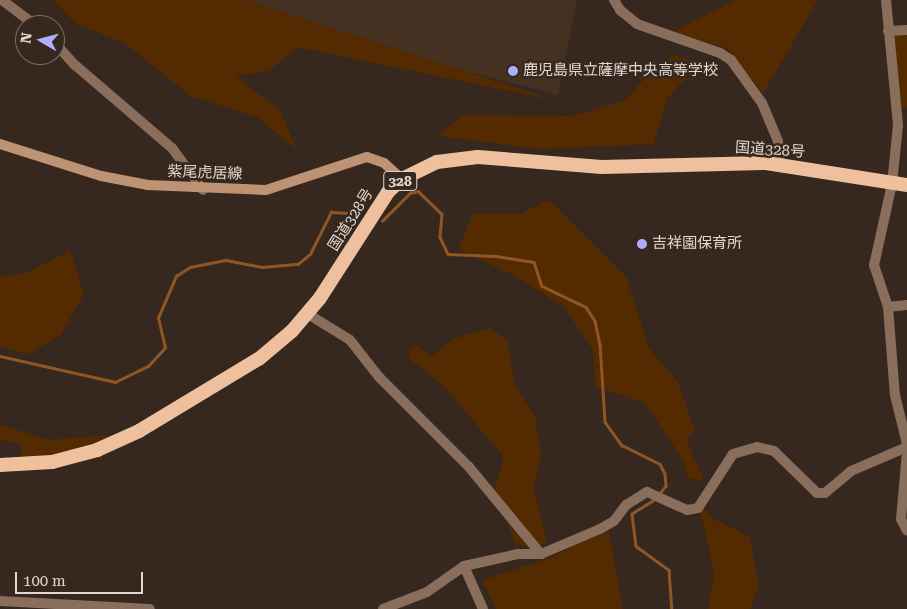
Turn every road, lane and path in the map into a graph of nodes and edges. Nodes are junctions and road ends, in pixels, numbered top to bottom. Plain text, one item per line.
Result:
1 (2, 0) edge
2 (614, 0) edge
3 (886, 0) edge
4 (22, 15) edge
5 (907, 30) edge
6 (888, 31) junction
7 (65, 54) edge
8 (903, 108) edge
9 (0, 144) edge
10 (780, 163) junction
11 (402, 179) junction
12 (892, 184) junction
13 (907, 185) edge
14 (203, 190) junction
15 (907, 305) edge
16 (888, 308) junction
17 (308, 314) junction
18 (907, 445) edge
19 (907, 452) edge
20 (0, 465) edge
21 (907, 531) edge
22 (541, 554) junction
23 (464, 566) junction
24 (0, 601) edge
25 (150, 609) edge
26 (383, 609) edge
27 (483, 609) edge

1 - 4 street
2 - 10 street
3 - 6 street
5 - 6 street
6 - 8 street
7 - 14 street
8 - 12 street
9 - 14 main road, 紫尾虎居線
10 - 11 highway, 国道328号 / 328
10 - 12 highway, 国道328号 / 328
11 - 14 main road, 紫尾虎居線
11 - 17 highway, 国道328号 / 328
12 - 13 highway, 国道328号 / 328
12 - 16 street
15 - 16 street
16 - 18 street
17 - 20 highway, 国道328号 / 328
17 - 22 street
18 - 22 street
19 - 21 street
22 - 23 street
23 - 26 street
23 - 27 street
24 - 25 street

